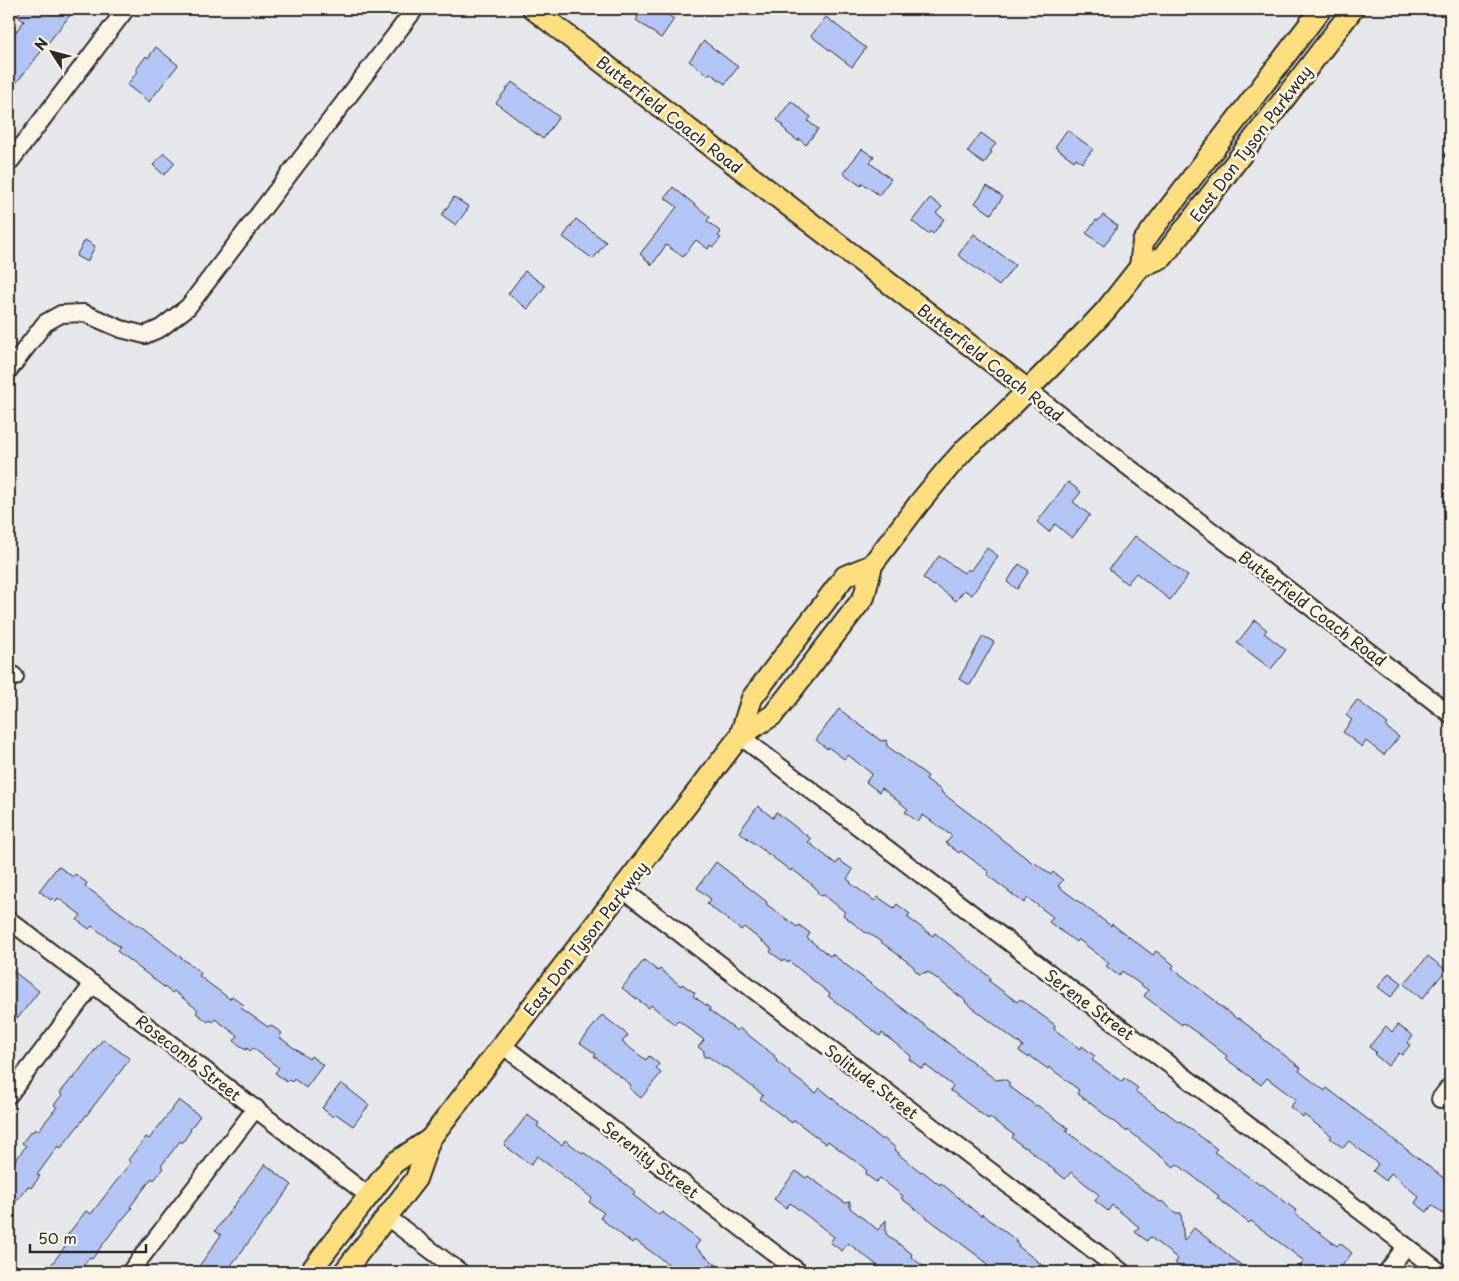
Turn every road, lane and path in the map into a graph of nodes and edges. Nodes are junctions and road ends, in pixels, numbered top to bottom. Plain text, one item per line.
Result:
1 (126, 9) edge
2 (415, 9) edge
3 (533, 9) edge
4 (1321, 9) edge
5 (1353, 9) edge
6 (9, 163) edge
7 (1140, 267) junction
8 (9, 370) edge
9 (1028, 390) junction
10 (872, 565) junction
11 (1450, 714) edge
12 (740, 736) junction
13 (622, 889) junction
14 (9, 920) edge
15 (93, 984) junction
16 (502, 1045) junction
17 (1450, 1086) edge
18 (9, 1095) edge
19 (1440, 1100) dead end
20 (256, 1108) junction
21 (430, 1139) junction
22 (369, 1196) junction
23 (387, 1217) junction
24 (1406, 1246) junction
25 (130, 1272) edge
26 (310, 1272) edge
27 (344, 1272) edge
28 (460, 1272) edge
29 (799, 1272) edge
30 (1122, 1272) edge
31 (1387, 1272) edge
32 (1440, 1272) edge

1 - 6 street
2 - 8 street
3 - 9 main road, Butterfield Coach Road
4 - 7 main road, East Don Tyson Parkway
5 - 7 main road, East Don Tyson Parkway
7 - 9 main road, East Don Tyson Parkway
9 - 10 main road, East Don Tyson Parkway
9 - 11 street, Butterfield Coach Road
10 - 12 main road, East Don Tyson Parkway
10 - 12 main road, East Don Tyson Parkway
12 - 13 main road, East Don Tyson Parkway
12 - 24 street, Serene Street
13 - 16 main road, East Don Tyson Parkway
13 - 30 street, Solitude Street
14 - 15 street, Rosecomb Street
15 - 18 street
15 - 20 street, Rosecomb Street
16 - 21 main road, East Don Tyson Parkway
16 - 29 street, Serenity Street
17 - 19 street
20 - 22 street, Rosecomb Street
20 - 25 street
21 - 22 main road, East Don Tyson Parkway
21 - 23 main road, East Don Tyson Parkway
22 - 26 main road, East Don Tyson Parkway
23 - 27 main road, East Don Tyson Parkway
23 - 28 street
24 - 31 street
24 - 32 street, Serene Street

